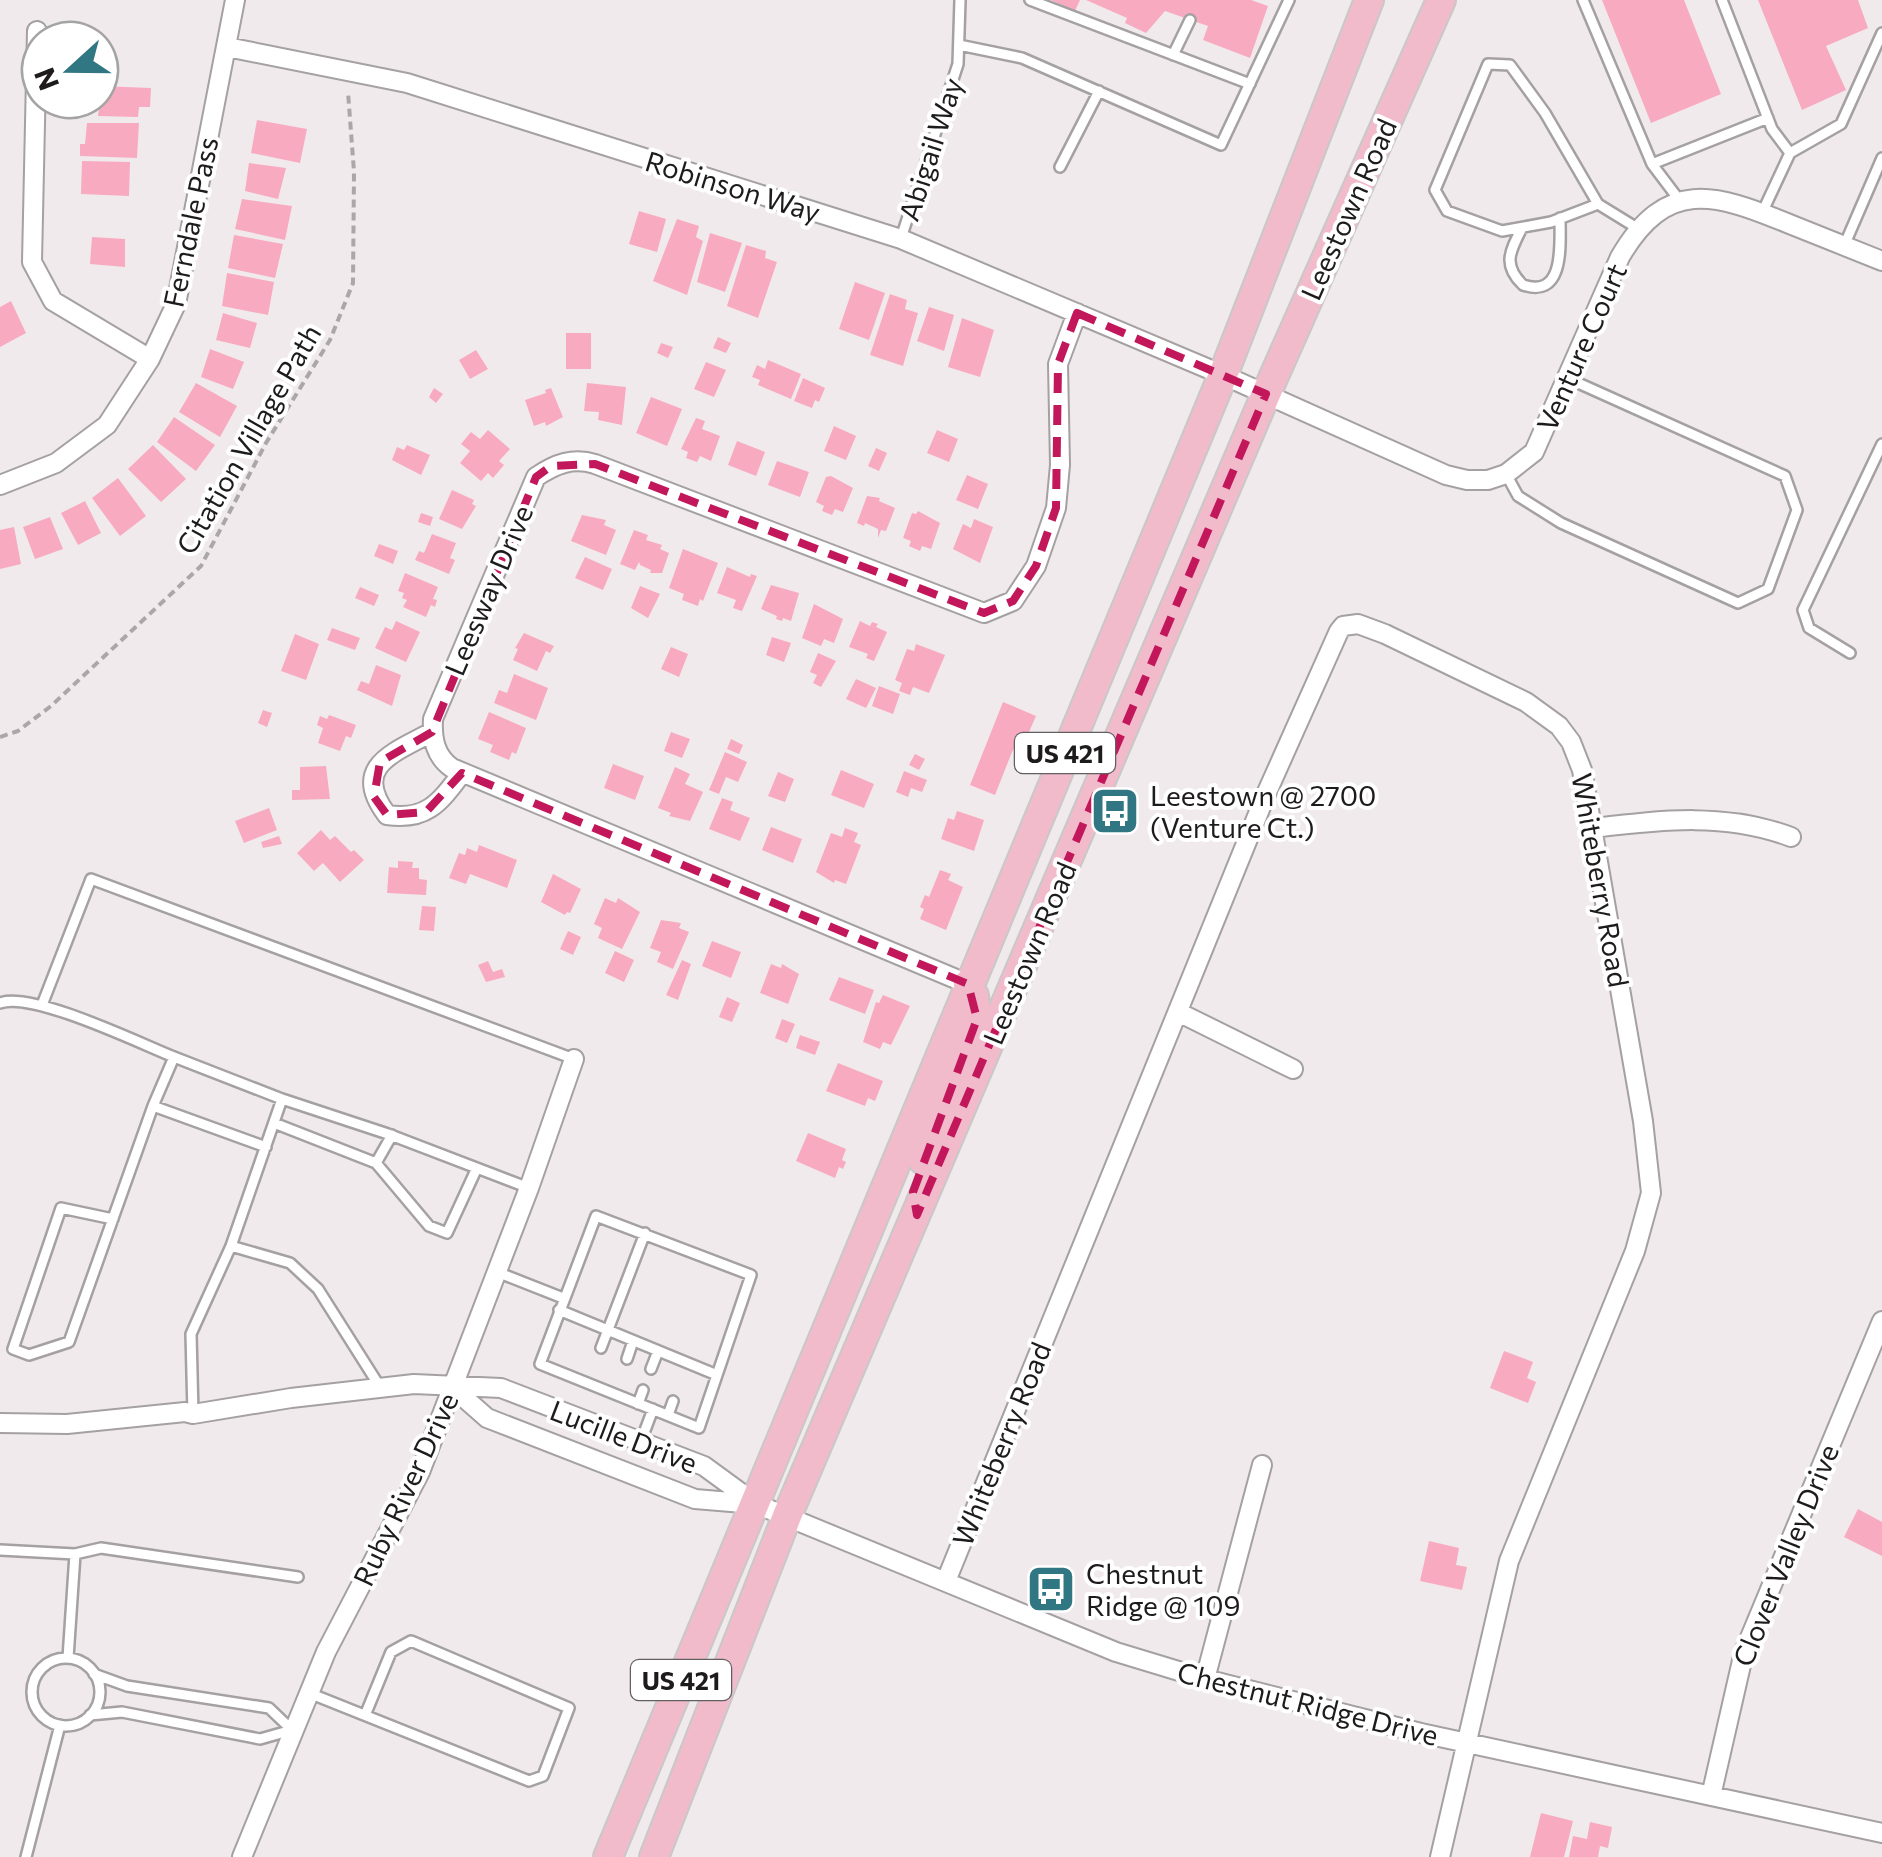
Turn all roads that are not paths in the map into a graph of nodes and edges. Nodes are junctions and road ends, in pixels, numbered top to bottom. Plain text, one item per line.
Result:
1 (235, 0) edge
2 (960, 0) edge
3 (1030, 0) edge
4 (1290, 0) edge
5 (1370, 0) edge
6 (1441, 0) edge
7 (1583, 0) edge
8 (1722, 0) edge
9 (1190, 20) dead end
10 (1260, 28) dead end
11 (1274, 33) junction
12 (1882, 33) edge
13 (958, 44) junction
14 (227, 47) junction
15 (1174, 55) junction
16 (1250, 84) junction
17 (1098, 91) junction
18 (1768, 118) junction
19 (35, 120) edge
20 (1790, 153) junction
21 (1882, 158) edge
22 (1652, 164) junction
23 (1060, 167) dead end
24 (1680, 201) junction
25 (1598, 204) junction
26 (1762, 213) junction
27 (1560, 218) junction
28 (1522, 228) junction
29 (1637, 228) junction
30 (901, 238) junction
31 (1844, 246) junction
32 (1882, 261) edge
33 (1077, 313) junction
34 (150, 360) junction
35 (1223, 376) junction
36 (1568, 378) junction
37 (1266, 394) junction
38 (1882, 444) edge
39 (1506, 474) junction
40 (0, 484) edge
41 (1850, 653) dead end
42 (432, 732) junction
43 (462, 773) junction
44 (1593, 828) junction
45 (1791, 837) dead end
46 (968, 984) junction
47 (0, 1002) edge
48 (42, 1004) junction
49 (1178, 1012) junction
50 (174, 1057) junction
51 (574, 1059) joint
52 (1293, 1069) dead end
53 (282, 1099) junction
54 (153, 1106) junction
55 (274, 1123) junction
56 (392, 1135) junction
57 (266, 1147) junction
58 (376, 1163) junction
59 (476, 1170) junction
60 (528, 1188) junction
61 (918, 1215) junction
62 (113, 1218) junction
63 (644, 1234) junction
64 (231, 1246) junction
65 (497, 1272) junction
66 (562, 1298) junction
67 (559, 1310) junction
68 (1882, 1322) edge
69 (606, 1330) junction
70 (633, 1341) junction
71 (601, 1348) dead end
72 (658, 1351) junction
73 (627, 1359) dead end
74 (686, 1362) junction
75 (651, 1369) dead end
76 (594, 1371) dead end
77 (717, 1376) junction
78 (680, 1378) dead end
79 (620, 1382) dead end
80 (589, 1384) junction
81 (380, 1388) junction
82 (453, 1388) junction
83 (643, 1390) dead end
84 (616, 1394) junction
85 (672, 1401) dead end
86 (638, 1404) junction
87 (653, 1410) junction
88 (193, 1414) junction
89 (668, 1416) junction
90 (0, 1422) edge
91 (640, 1441) junction
92 (1262, 1465) dead end
93 (756, 1504) junction
94 (787, 1516) junction
95 (0, 1550) edge
96 (75, 1554) junction
97 (298, 1577) dead end
98 (946, 1581) junction
99 (68, 1658) junction
100 (94, 1674) junction
101 (1205, 1679) junction
102 (308, 1693) junction
103 (366, 1713) junction
104 (90, 1715) junction
105 (60, 1725) junction
106 (292, 1730) junction
107 (1468, 1743) junction
108 (1711, 1796) junction
109 (1882, 1834) edge
110 (26, 1857) edge
111 (242, 1857) edge
112 (608, 1857) edge
113 (654, 1857) edge
114 (1440, 1857) edge

1 - 14 street, Ferndale Pass
2 - 13 lane, Abigail Way
3 - 15 lane
4 - 11 lane
5 - 35 main road, Leestown Road / US 421
6 - 37 main road, Leestown Road / US 421
7 - 22 lane
8 - 18 lane
9 - 15 lane
10 - 11 lane
11 - 16 lane
12 - 20 lane
13 - 17 lane
13 - 30 lane, Abigail Way
14 - 30 street, Robinson Way
14 - 34 street, Ferndale Pass
15 - 16 lane
16 - 17 lane
17 - 23 lane
18 - 20 lane
18 - 22 lane
19 - 34 street
20 - 26 lane
21 - 31 lane
22 - 24 lane
24 - 26 street
24 - 29 street, Venture Court
25 - 27 lane
25 - 28 lane
25 - 29 lane
26 - 31 street
27 - 28 lane
27 - 28 lane
29 - 36 street, Venture Court
30 - 33 street, Robinson Way
31 - 32 street
33 - 35 street, Robinson Way
33 - 42 street, Leesway Drive
34 - 40 street, Ferndale Pass
35 - 37 street
35 - 46 main road, Leestown Road / US 421
36 - 39 street, Venture Court
36 - 39 lane
37 - 39 street
37 - 61 main road, Leestown Road / US 421
38 - 41 lane
42 - 43 street
42 - 43 street
43 - 46 street
44 - 45 street
44 - 49 street, Whiteberry Road
44 - 107 street, Whiteberry Road
46 - 61 main road
46 - 93 main road, Leestown Road / US 421
47 - 48 lane
48 - 50 lane
48 - 51 lane
49 - 52 street
49 - 98 street, Whiteberry Road
50 - 53 lane
50 - 54 lane
51 - 60 street, Ruby River Drive
53 - 55 lane
53 - 56 lane
54 - 57 lane
54 - 62 lane
55 - 57 lane
55 - 58 lane
56 - 58 lane
56 - 59 lane
57 - 64 lane
58 - 59 lane
59 - 60 lane
60 - 65 street, Ruby River Drive
61 - 94 main road, Leestown Road / US 421
62 - 62 lane
63 - 66 lane
63 - 69 lane
63 - 77 lane
64 - 81 lane
64 - 88 lane
65 - 66 lane
65 - 82 street, Ruby River Drive
66 - 67 lane
67 - 69 lane
67 - 80 lane
68 - 108 street, Clover Valley Drive
69 - 70 lane
69 - 71 lane
70 - 72 lane
70 - 73 lane
72 - 74 lane
72 - 75 lane
74 - 77 lane
74 - 78 lane
76 - 80 lane
77 - 89 lane
79 - 84 lane
80 - 84 lane
81 - 82 street, Lucille Drive
81 - 88 street, Lucille Drive
82 - 91 street, Lucille Drive
82 - 93 street, Lucille Drive
82 - 102 street, Ruby River Drive
83 - 86 lane
84 - 86 lane
85 - 89 lane
86 - 87 lane
87 - 89 lane
87 - 91 lane
88 - 90 street, Lucille Drive
91 - 93 street, Lucille Drive
92 - 101 street
93 - 94 street, Chestnut Ridge Drive
93 - 112 main road, Leestown Road / US 421
94 - 98 street, Chestnut Ridge Drive
94 - 113 main road, Leestown Road / US 421
95 - 96 lane
96 - 97 lane
96 - 99 lane
98 - 101 street, Chestnut Ridge Drive
99 - 100 lane
99 - 105 lane
100 - 104 lane
100 - 106 lane
101 - 107 street, Chestnut Ridge Drive
102 - 103 lane
102 - 106 street, Ruby River Drive
103 - 103 lane
104 - 105 lane
104 - 106 lane
105 - 110 lane
106 - 111 street, Ruby River Drive
107 - 108 street, Chestnut Ridge Drive
107 - 114 street, Whiteberry Road
108 - 109 street, Chestnut Ridge Drive

